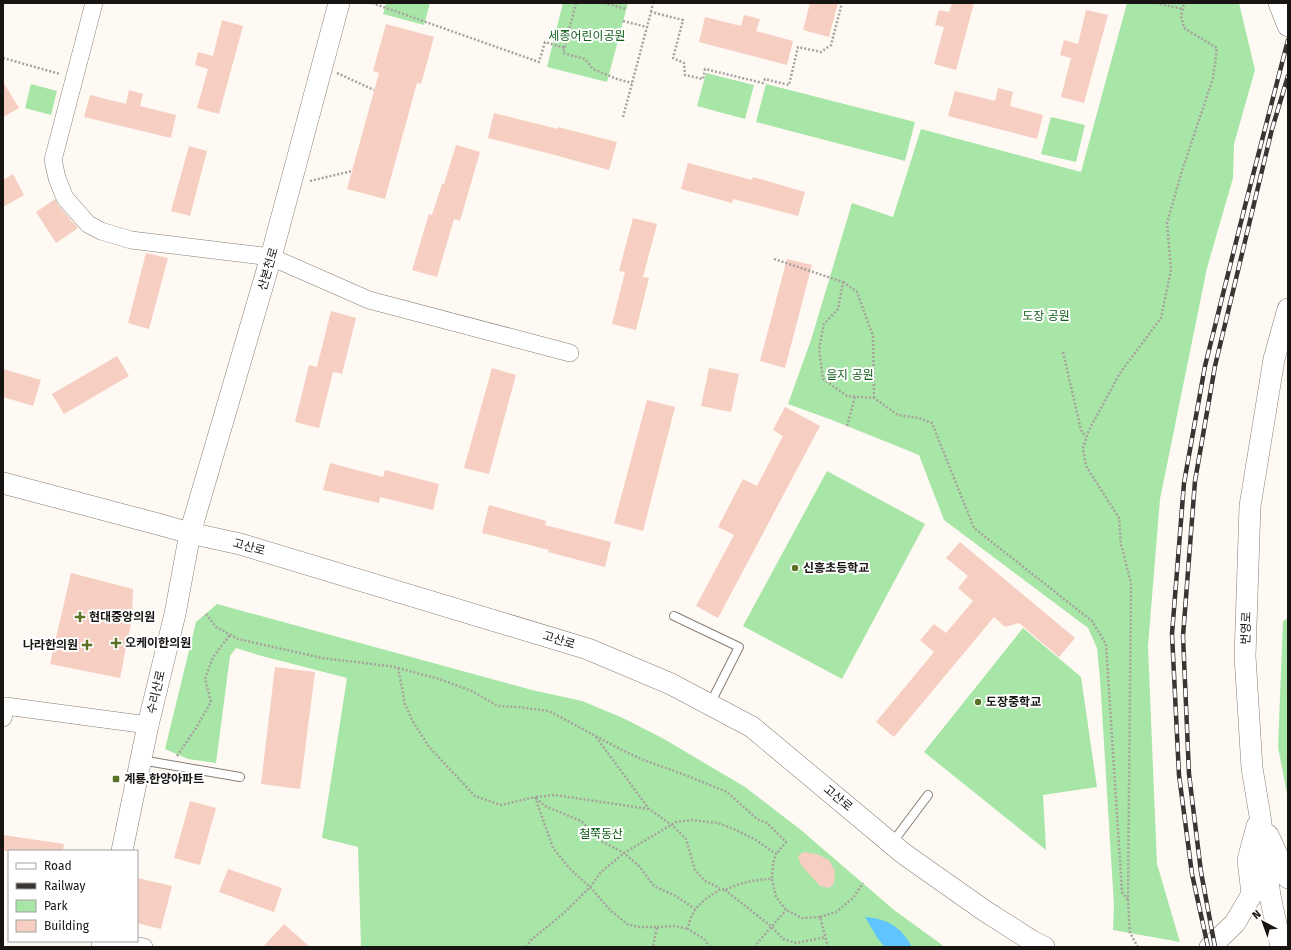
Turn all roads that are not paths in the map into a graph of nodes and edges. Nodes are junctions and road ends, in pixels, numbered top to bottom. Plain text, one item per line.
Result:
1 (94, 3) edge
2 (339, 3) edge
3 (1279, 3) edge
4 (1288, 26) edge
5 (272, 257) junction
6 (1288, 310) edge
7 (570, 353) dead end
8 (3, 483) edge
9 (190, 534) junction
10 (674, 616) dead end
11 (709, 705) junction
12 (3, 718) edge
13 (148, 725) junction
14 (141, 760) junction
15 (240, 777) dead end
16 (928, 795) dead end
17 (1260, 816) junction
18 (891, 843) junction
19 (122, 850) edge
20 (1288, 878) edge
21 (119, 942) edge
22 (144, 947) edge
23 (1044, 947) edge
24 (1210, 947) edge
25 (1281, 947) edge

1 - 5 street
2 - 5 street, 산본천로
3 - 4 street
5 - 7 street
5 - 9 street, 산본천로
6 - 17 street, 번영로
8 - 9 street, 고산로
9 - 11 street, 고산로
9 - 13 street, 수리산로
10 - 11 lane
11 - 18 street, 고산로
12 - 13 street
13 - 14 street, 수리산로
14 - 15 lane
14 - 19 street, 수리산로
16 - 18 lane
17 - 20 street
17 - 24 street
17 - 25 street, 번영로
18 - 23 street, 고산로
21 - 22 street

